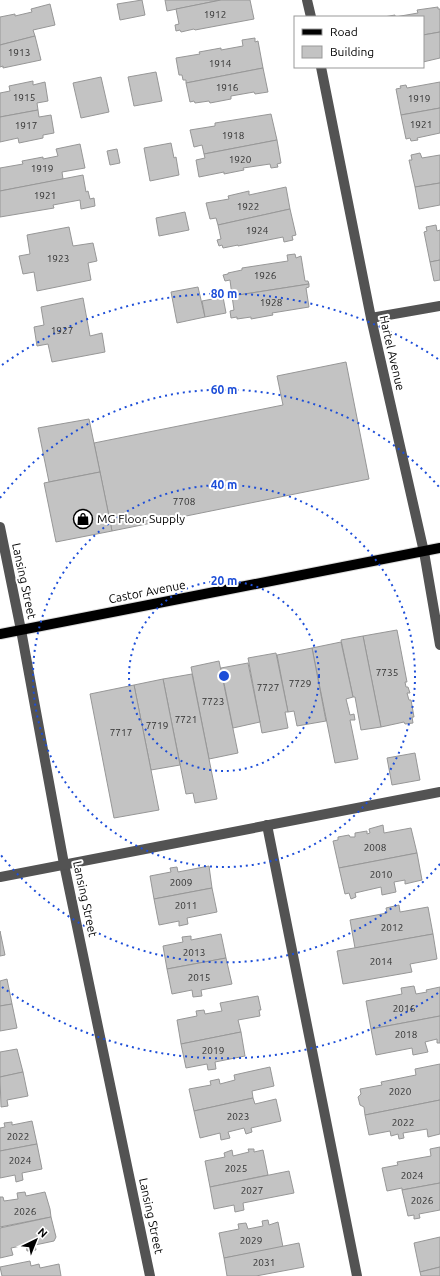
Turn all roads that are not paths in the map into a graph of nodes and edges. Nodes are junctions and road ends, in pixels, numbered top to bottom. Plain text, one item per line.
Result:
1 (307, 0) edge
2 (311, 16) edge
3 (321, 68) edge
4 (440, 306) edge
5 (371, 318) junction
6 (0, 527) edge
7 (440, 548) edge
8 (424, 552) junction
9 (21, 630) junction
10 (0, 634) edge
11 (440, 645) edge
12 (440, 792) edge
13 (267, 825) junction
14 (64, 864) junction
15 (0, 877) edge
16 (150, 1276) edge
17 (357, 1276) edge

1 - 2 street
3 - 5 street, Hartel Avenue
4 - 5 street
5 - 8 street, Hartel Avenue
6 - 9 street, Lansing Street
7 - 8 main road, Castor Avenue
8 - 9 main road, Castor Avenue
8 - 11 street, Hartel Avenue
9 - 10 main road, Castor Avenue
9 - 14 street, Lansing Street
12 - 13 street
13 - 14 street
13 - 17 street
14 - 15 street
14 - 16 street, Lansing Street

